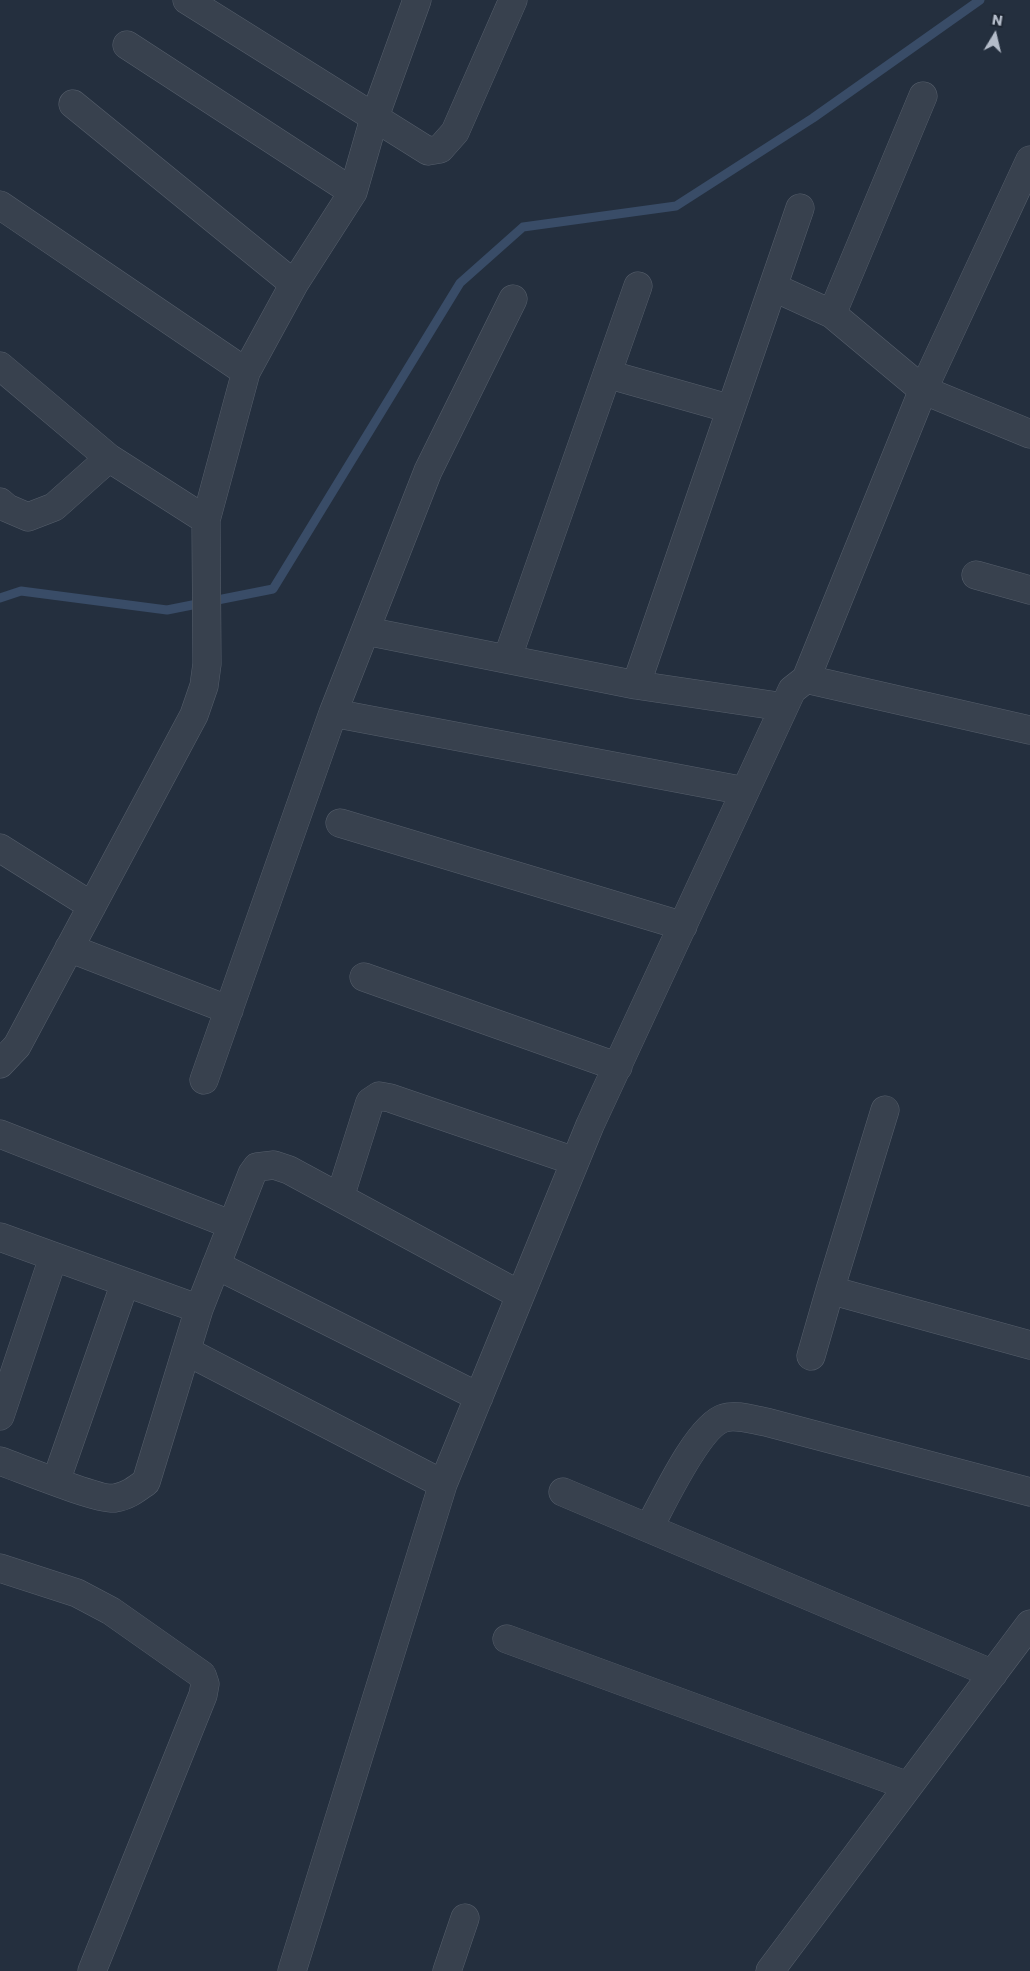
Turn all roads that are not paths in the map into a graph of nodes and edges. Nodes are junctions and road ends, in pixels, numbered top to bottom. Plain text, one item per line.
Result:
1 (418, 0) edge
2 (513, 0) edge
3 (197, 3) edge
4 (127, 45) dead end
5 (923, 96) dead end
6 (73, 104) dead end
7 (374, 119) junction
8 (1030, 160) edge
9 (353, 192) junction
10 (0, 205) edge
11 (800, 208) dead end
12 (294, 284) junction
13 (638, 286) dead end
14 (773, 287) junction
15 (513, 299) dead end
16 (832, 314) junction
17 (0, 366) edge
18 (246, 372) junction
19 (607, 374) junction
20 (923, 390) junction
21 (731, 409) junction
22 (1030, 434) edge
23 (109, 458) junction
24 (0, 502) edge
25 (206, 520) junction
26 (976, 575) dead end
27 (1030, 590) edge
28 (366, 631) junction
29 (507, 659) junction
30 (806, 679) junction
31 (636, 685) junction
32 (784, 707) junction
33 (333, 712) junction
34 (1030, 730) edge
35 (745, 791) junction
36 (340, 823) dead end
37 (0, 848) edge
38 (92, 906) junction
39 (683, 926) junction
40 (69, 948) junction
41 (364, 977) dead end
42 (229, 1010) junction
43 (0, 1064) edge
44 (618, 1067) junction
45 (204, 1080) dead end
46 (885, 1110) dead end
47 (0, 1134) edge
48 (574, 1162) junction
49 (340, 1197) junction
50 (232, 1225) junction
51 (0, 1237) edge
52 (53, 1258) junction
53 (216, 1265) junction
54 (125, 1283) junction
55 (830, 1290) junction
56 (520, 1295) junction
57 (198, 1308) junction
58 (1030, 1345) edge
59 (186, 1351) junction
60 (811, 1356) dead end
61 (479, 1397) junction
62 (0, 1416) edge
63 (0, 1461) edge
64 (56, 1481) junction
65 (443, 1484) junction
66 (564, 1492) dead end
67 (1030, 1492) edge
68 (649, 1528) junction
69 (3, 1574) edge
70 (1030, 1624) edge
71 (507, 1639) dead end
72 (993, 1674) junction
73 (908, 1786) junction
74 (465, 1918) dead end
75 (92, 1971) edge
76 (292, 1971) edge
77 (448, 1971) edge
78 (770, 1971) edge

1 - 7 street
2 - 7 street
3 - 7 street
4 - 9 street
5 - 16 street
6 - 12 street
7 - 9 street
8 - 20 street
9 - 12 street
10 - 18 street
11 - 14 street
12 - 18 street
13 - 19 street
14 - 16 street
14 - 21 street
15 - 28 street
16 - 20 street
17 - 23 street
18 - 25 street
19 - 21 street
19 - 29 street
20 - 22 street
20 - 30 street
21 - 31 street
23 - 24 street
23 - 25 street
25 - 38 street
26 - 27 street
28 - 29 street
28 - 33 street
29 - 31 street
30 - 32 street
30 - 34 street
31 - 32 street
32 - 35 street
33 - 35 street
33 - 42 street
35 - 39 street
36 - 39 street
37 - 38 street
38 - 40 street
39 - 44 street
40 - 42 street
40 - 43 street
41 - 44 street
42 - 45 street
44 - 48 street
46 - 55 street
47 - 50 street
48 - 49 street
48 - 56 street
49 - 50 street
49 - 56 street
50 - 53 street
51 - 52 street
52 - 54 street
52 - 62 street
53 - 57 street
53 - 61 street
54 - 57 street
54 - 64 street
55 - 58 street
55 - 60 street
56 - 61 street
57 - 59 street
59 - 64 street
59 - 65 street
61 - 65 street
63 - 64 street
65 - 76 street
66 - 68 street
67 - 68 street
68 - 72 street
69 - 75 street
70 - 72 street
71 - 73 street
72 - 73 street
73 - 78 street
74 - 77 street

